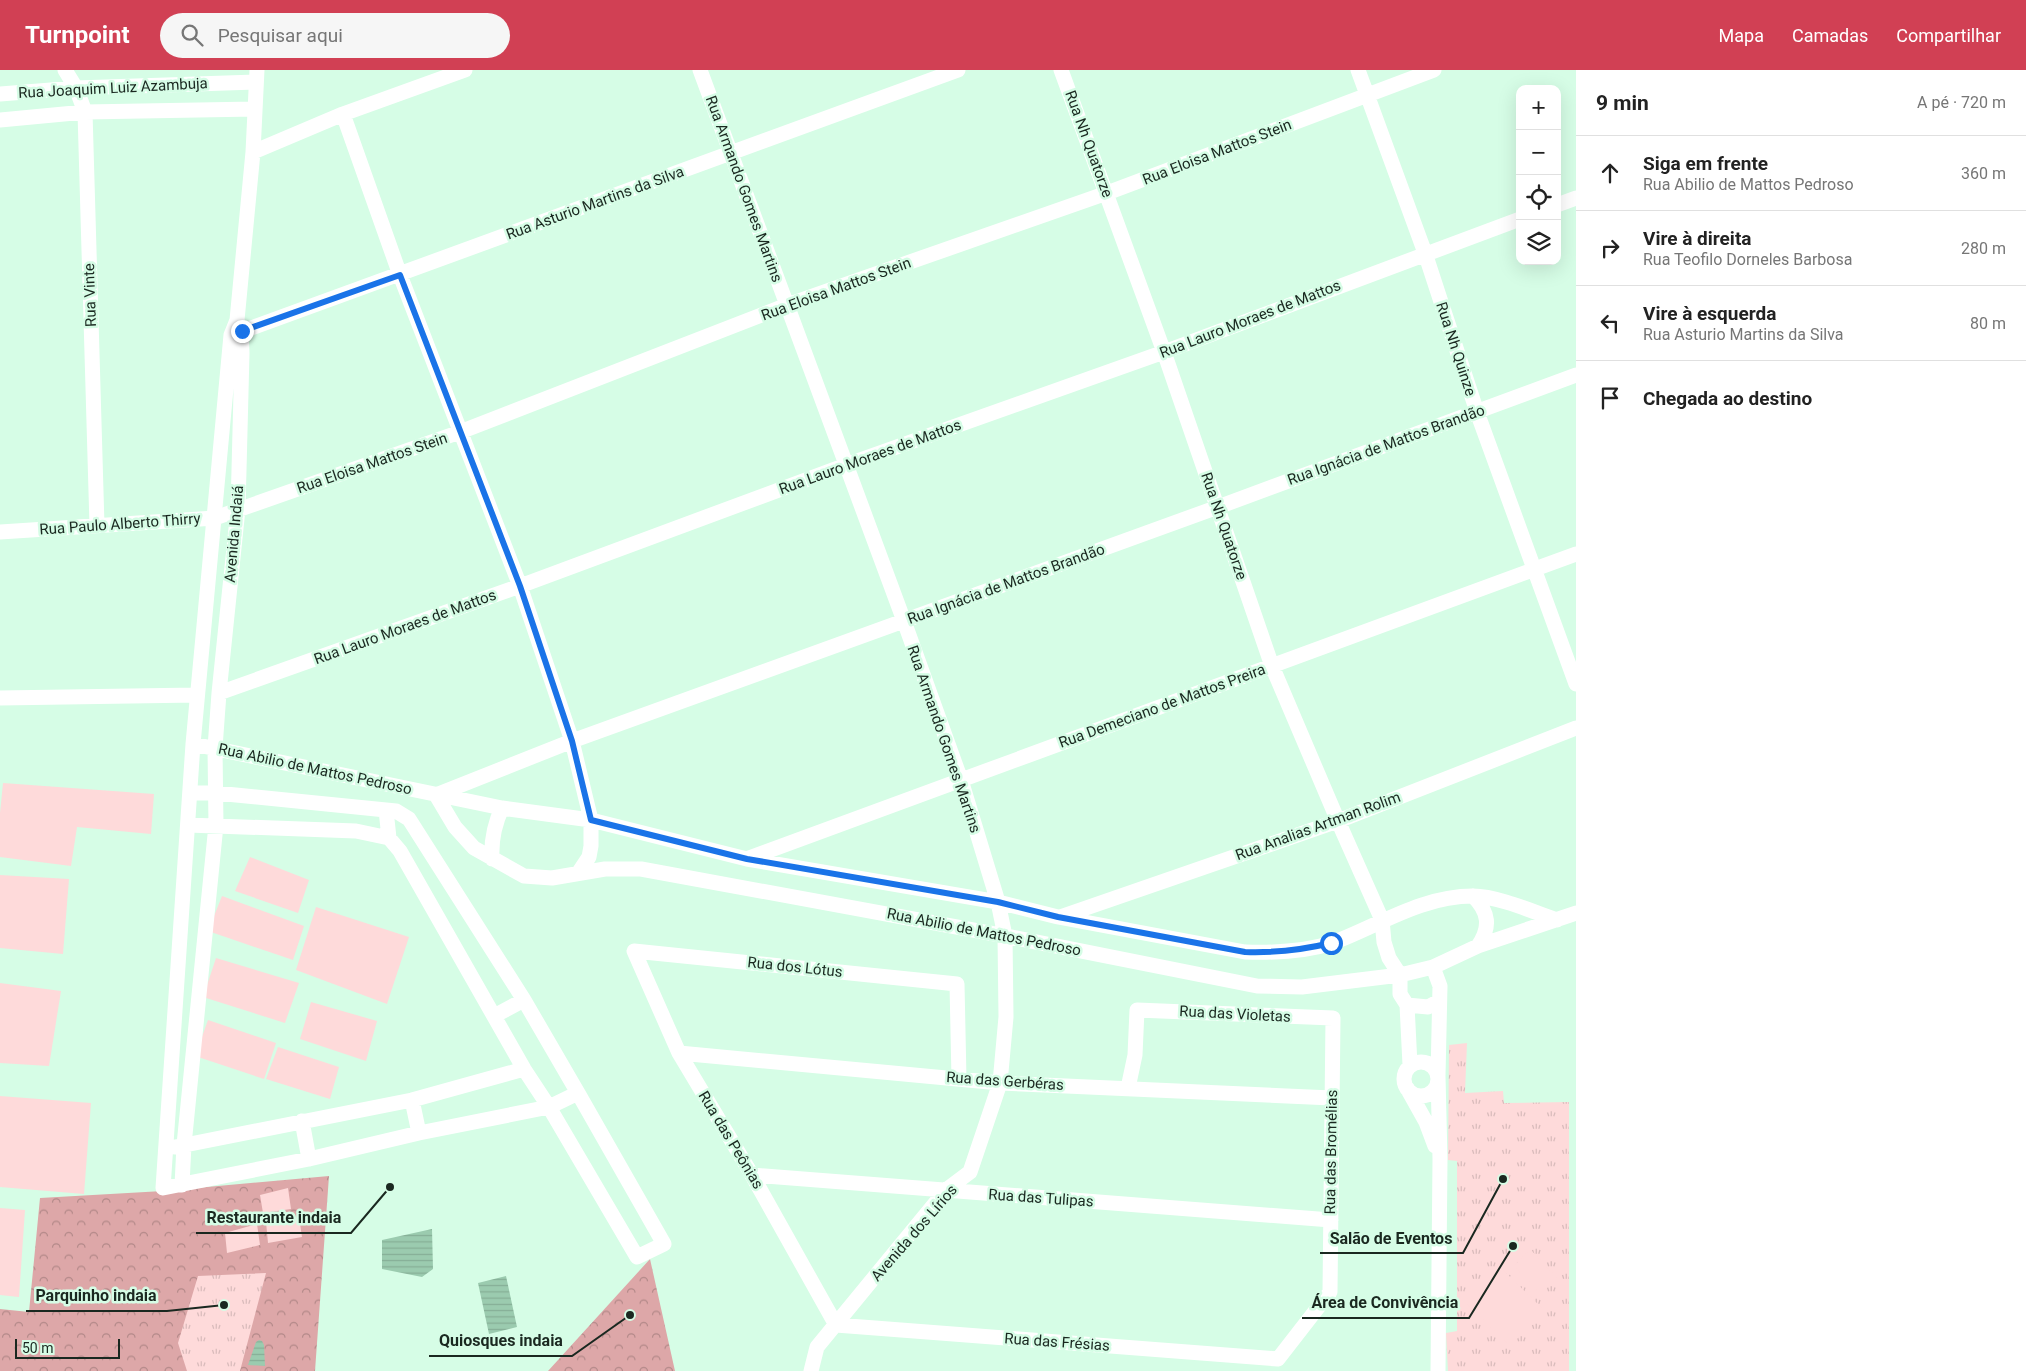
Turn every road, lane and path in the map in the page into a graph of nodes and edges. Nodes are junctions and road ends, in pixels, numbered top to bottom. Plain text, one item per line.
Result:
1 (65, 70) edge
2 (465, 70) edge
3 (700, 70) edge
4 (958, 70) edge
5 (1061, 70) edge
6 (1358, 70) edge
7 (1434, 70) edge
8 (256, 76) edge
9 (76, 88) junction
10 (0, 94) edge
11 (1367, 96) junction
12 (255, 109) junction
13 (86, 112) junction
14 (343, 114) junction
15 (0, 120) edge
16 (253, 152) junction
17 (731, 153) junction
18 (1107, 193) junction
19 (1576, 198) edge
20 (1561, 204) edge
21 (1517, 220) edge
22 (1425, 253) junction
23 (400, 275) junction
24 (787, 305) junction
25 (237, 329) junction
26 (1164, 352) junction
27 (1576, 375) edge
28 (1477, 412) junction
29 (460, 432) junction
30 (846, 465) junction
31 (1218, 507) junction
32 (238, 509) junction
33 (215, 518) junction
34 (97, 526) junction
35 (0, 532) edge
36 (1576, 554) edge
37 (1534, 569) junction
38 (520, 586) junction
39 (904, 621) junction
40 (1272, 666) junction
41 (1576, 684) edge
42 (219, 694) junction
43 (197, 695) junction
44 (0, 698) edge
45 (1576, 728) edge
46 (572, 741) junction
47 (193, 744) junction
48 (215, 748) junction
49 (960, 780) junction
50 (190, 793) junction
51 (216, 793) junction
52 (436, 795) junction
53 (502, 808) junction
54 (386, 810) junction
55 (591, 820) junction
56 (1338, 821) junction
57 (188, 825) junction
58 (216, 825) junction
59 (389, 838) junction
60 (492, 859) junction
61 (747, 859) junction
62 (579, 872) junction
63 (1473, 896) junction
64 (998, 902) junction
65 (1576, 913) edge
66 (1058, 917) junction
67 (1382, 920) junction
68 (1557, 920) junction
69 (1008, 936) junction
70 (1478, 946) junction
71 (634, 951) joint
72 (1434, 967) junction
73 (1400, 975) junction
74 (524, 1000) junction
75 (1439, 1001) junction
76 (1407, 1005) junction
77 (494, 1016) junction
78 (1332, 1018) joint
79 (679, 1052) junction
80 (1410, 1066) junction
81 (524, 1069) junction
82 (1438, 1076) junction
83 (959, 1079) junction
84 (1004, 1083) junction
85 (1406, 1087) junction
86 (1128, 1088) junction
87 (578, 1092) junction
88 (1332, 1098) junction
89 (412, 1100) junction
90 (548, 1107) junction
91 (302, 1121) junction
92 (418, 1133) junction
93 (184, 1145) junction
94 (166, 1148) junction
95 (1440, 1159) junction
96 (309, 1160) junction
97 (752, 1175) junction
98 (182, 1185) junction
99 (946, 1190) junction
100 (1330, 1220) junction
101 (836, 1325) junction
102 (1278, 1365) edge
103 (811, 1371) edge
104 (1438, 1371) edge

1 - 9 street, Rua Vinte
2 - 14 street
3 - 17 street, Rua Armando Gomes Martins
4 - 17 street, Rua Asturio Martins da Silva
5 - 18 street, Rua Nh Quatorze
6 - 11 street, Rua Nh Quinze
7 - 11 street, Rua Eloisa Mattos Stein
8 - 9 street, Rua Joaquim Luiz Azambuja
8 - 12 street, Avenida Indaiá
9 - 10 street, Rua Joaquim Luiz Azambuja
9 - 13 street, Rua Vinte
11 - 18 street, Rua Eloisa Mattos Stein
11 - 22 street, Rua Nh Quinze
12 - 13 street, Rua Joaquim Luiz Azambuja
12 - 16 street, Avenida Indaiá
13 - 15 street, Rua Joaquim Luiz Azambuja
13 - 34 street, Rua Vinte
14 - 16 street
14 - 23 street
16 - 25 street, Avenida Indaiá
17 - 23 street, Rua Asturio Martins da Silva
17 - 24 street, Rua Armando Gomes Martins
18 - 24 street, Rua Eloisa Mattos Stein
18 - 26 street, Rua Nh Quatorze
19 - 20 street
21 - 22 street, Rua Lauro Moraes de Mattos
22 - 26 street, Rua Lauro Moraes de Mattos
22 - 28 street, Rua Nh Quinze
23 - 25 street, Rua Asturio Martins da Silva
23 - 29 street
24 - 29 street, Rua Eloisa Mattos Stein
24 - 30 street, Rua Armando Gomes Martins
25 - 32 street, Avenida Indaiá
25 - 33 street, Avenida Indaiá
26 - 30 street, Rua Lauro Moraes de Mattos
26 - 31 street, Rua Nh Quatorze
27 - 28 street, Rua Ignácia de Mattos Brandão
28 - 31 street, Rua Ignácia de Mattos Brandão
28 - 37 street, Rua Nh Quinze
29 - 32 street, Rua Eloisa Mattos Stein
29 - 38 street
30 - 38 street, Rua Lauro Moraes de Mattos
30 - 39 street, Rua Armando Gomes Martins
31 - 39 street, Rua Ignácia de Mattos Brandão
31 - 40 street, Rua Nh Quatorze
32 - 33 street, Rua Paulo Alberto Thirry
32 - 42 street, Avenida Indaiá
33 - 34 street, Rua Paulo Alberto Thirry
33 - 43 street, Avenida Indaiá
34 - 35 street, Rua Paulo Alberto Thirry
36 - 37 street, Rua Demeciano de Mattos Preira
37 - 40 street, Rua Demeciano de Mattos Preira
37 - 41 street, Rua Nh Quinze
38 - 42 street, Rua Lauro Moraes de Mattos
38 - 46 street
39 - 46 street, Rua Ignácia de Mattos Brandão
39 - 49 street, Rua Armando Gomes Martins
40 - 49 street, Rua Demeciano de Mattos Preira
40 - 56 street, Rua Nh Quatorze
42 - 48 street, Avenida Indaiá
43 - 44 street
43 - 47 street, Avenida Indaiá
45 - 56 street, Rua Analias Artman Rolim
46 - 52 street, Rua Ignácia de Mattos Brandão
46 - 55 street
47 - 48 street, Rua Abilio de Mattos Pedroso
47 - 50 street, Avenida Indaiá
48 - 51 street, Avenida Indaiá
48 - 52 street, Rua Abilio de Mattos Pedroso
49 - 61 street, Rua Demeciano de Mattos Preira
49 - 64 street, Rua Armando Gomes Martins
50 - 51 street
50 - 57 street, Avenida Indaiá
51 - 54 street
51 - 58 street, Avenida Indaiá
52 - 53 street, Rua Abilio de Mattos Pedroso
52 - 60 street, Rua Abilio de Mattos Pedroso
53 - 55 street, Rua Abilio de Mattos Pedroso
53 - 60 street
54 - 59 street
54 - 74 street
55 - 61 street, Rua Abilio de Mattos Pedroso
55 - 62 street
56 - 66 street, Rua Analias Artman Rolim
56 - 67 street, Rua Nh Quatorze
57 - 58 street
57 - 94 street, Avenida Indaiá
58 - 59 street
58 - 93 street, Avenida Indaiá
59 - 77 street
60 - 62 street, Rua Abilio de Mattos Pedroso
61 - 64 street, Rua Abilio de Mattos Pedroso
62 - 69 street, Rua Abilio de Mattos Pedroso
63 - 67 street, Rua Abilio de Mattos Pedroso
63 - 68 street, Rua Abilio de Mattos Pedroso
63 - 70 street
64 - 66 street, Rua Abilio de Mattos Pedroso
64 - 69 street, Rua Armando Gomes Martins
65 - 68 street, Rua Abilio de Mattos Pedroso
66 - 67 street, Rua Abilio de Mattos Pedroso
67 - 73 street, Rua Nh Quatorze
68 - 70 street, Rua Abilio de Mattos Pedroso
69 - 73 street, Rua Abilio de Mattos Pedroso
69 - 84 street, Avenida dos Lírios
70 - 72 street, Rua Abilio de Mattos Pedroso
71 - 79 street, Rua das Peônias
71 - 83 street, Rua dos Lótus
72 - 73 street, Rua Abilio de Mattos Pedroso
72 - 75 street
73 - 76 street
74 - 77 street
74 - 87 street
75 - 76 street
75 - 82 street
76 - 80 street
77 - 81 street
78 - 86 street, Rua das Violetas
78 - 88 street, Rua das Bromélias
79 - 83 street, Rua das Gerbéras
79 - 97 street, Rua das Peônias
80 - 82 street
80 - 85 street
81 - 89 street
81 - 90 street
82 - 85 street
82 - 95 street
83 - 84 street, Rua das Gerbéras
84 - 86 street, Rua das Gerbéras
84 - 99 street, Avenida dos Lírios
85 - 95 street
86 - 88 street, Rua das Gerbéras
87 - 90 street
87 - 90 street
88 - 100 street, Rua das Bromélias
89 - 91 street
89 - 92 street
90 - 92 street
91 - 93 street
91 - 96 street
92 - 96 street
93 - 94 street
93 - 98 street, Avenida Indaiá
94 - 98 street, Avenida Indaiá
95 - 104 street
96 - 98 street
97 - 99 street, Rua das Tulipas
97 - 101 street, Rua das Peônias
99 - 100 street, Rua das Tulipas
99 - 101 street, Avenida dos Lírios
100 - 102 street, Rua das Bromélias
101 - 102 street, Rua das Frésias
101 - 103 street, Avenida dos Lírios

